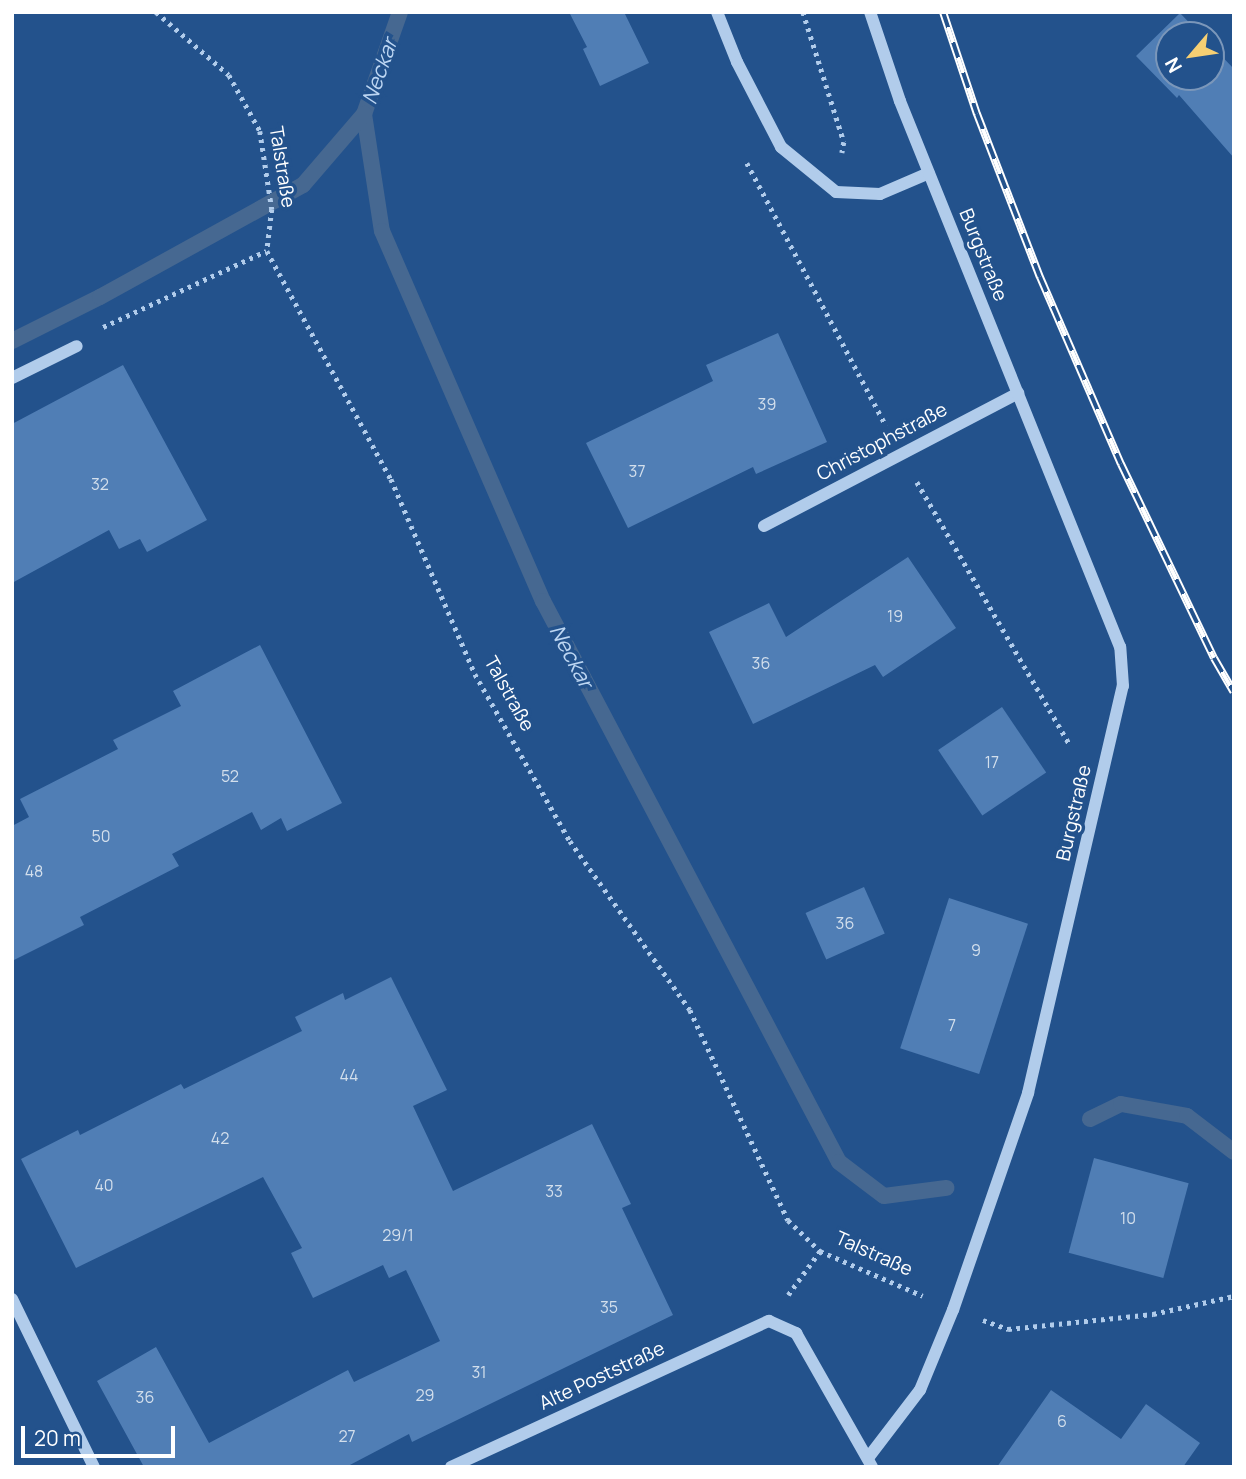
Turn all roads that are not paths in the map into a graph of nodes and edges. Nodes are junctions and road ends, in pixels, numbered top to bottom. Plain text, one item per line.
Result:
1 (717, 12) edge
2 (870, 12) edge
3 (929, 173) junction
4 (77, 346) road end
5 (12, 378) edge
6 (1018, 393) junction
7 (764, 526) dead end
8 (12, 1299) edge
9 (870, 1462) edge
10 (94, 1467) edge
11 (451, 1467) edge

1 - 3 street
2 - 3 street, Burgstraße
3 - 6 street, Burgstraße
4 - 5 street
6 - 7 street, Christophstraße
6 - 9 street, Burgstraße
8 - 10 street
9 - 11 street, Alte Poststraße

